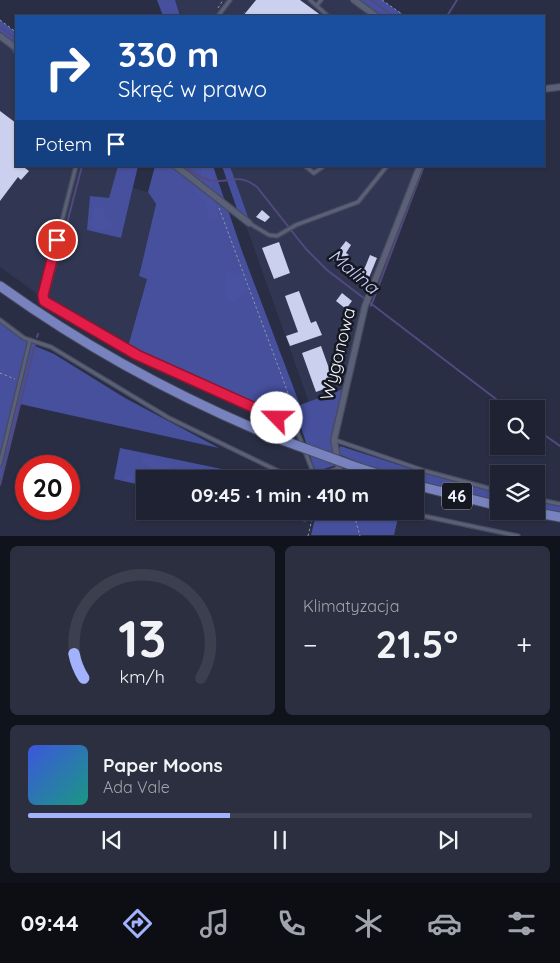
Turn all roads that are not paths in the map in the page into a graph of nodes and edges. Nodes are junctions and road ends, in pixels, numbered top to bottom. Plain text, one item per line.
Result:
1 (230, 0) edge
2 (310, 0) edge
3 (321, 0) edge
4 (354, 0) edge
5 (317, 5) junction
6 (219, 15) edge
7 (327, 15) edge
8 (375, 15) edge
9 (0, 36) edge
10 (15, 47) edge
11 (560, 87) edge
12 (545, 89) edge
13 (76, 167) edge
14 (177, 167) edge
15 (306, 167) edge
16 (323, 167) edge
17 (386, 167) edge
18 (420, 167) edge
19 (249, 223) joint
20 (0, 286) edge
21 (0, 320) edge
22 (30, 340) junction
23 (334, 440) junction
24 (0, 464) edge
25 (339, 468) joint
26 (276, 470) edge
27 (311, 470) edge
28 (333, 470) edge
29 (366, 470) edge
30 (424, 487) edge
31 (490, 489) edge
32 (545, 501) edge
33 (490, 504) edge
34 (560, 504) edge
35 (545, 514) edge
36 (424, 516) edge
37 (560, 517) edge
38 (518, 536) edge

1 - 6 lane
2 - 5 lane
3 - 5 lane
4 - 8 street
5 - 7 lane
9 - 10 street
11 - 12 street
13 - 27 lane
14 - 19 street
15 - 16 lane
17 - 19 lane
18 - 23 street, Wygonowa
20 - 29 main road, bridge
21 - 22 lane
22 - 24 lane
22 - 26 lane
23 - 25 street, Wygonowa
23 - 31 lane
25 - 28 lane
30 - 33 main road, 46
32 - 34 lane
35 - 37 main road
36 - 38 lane

